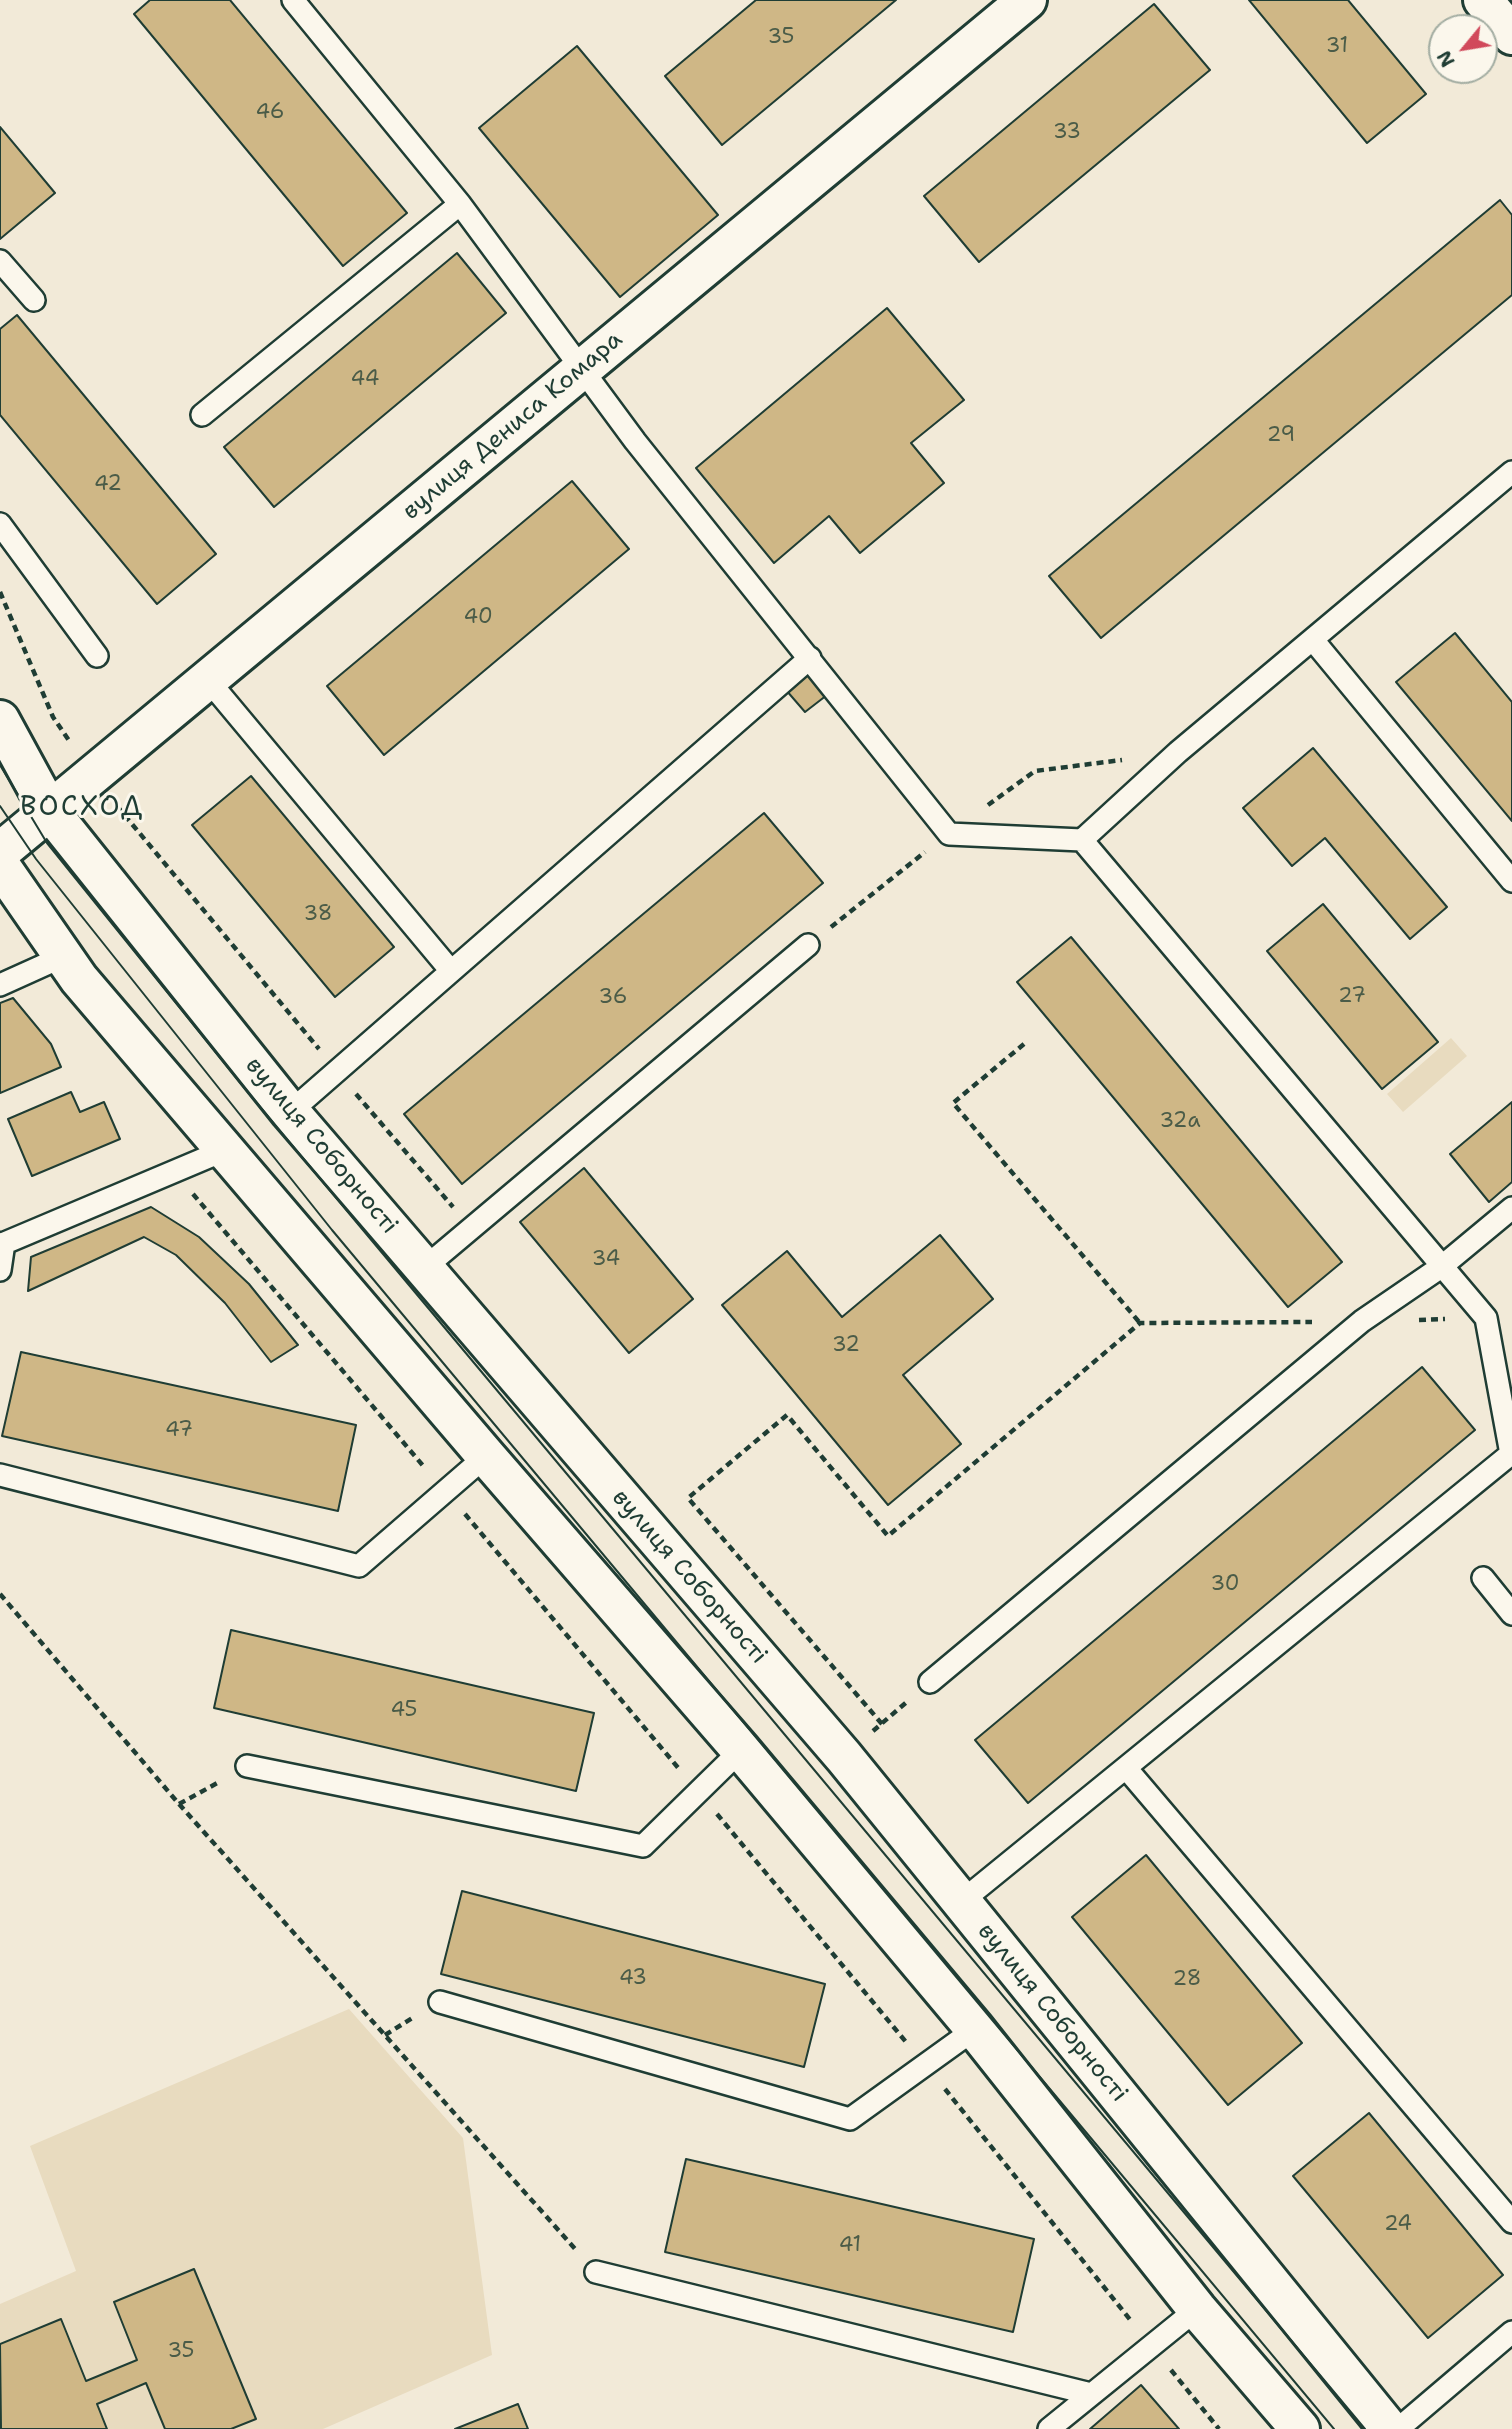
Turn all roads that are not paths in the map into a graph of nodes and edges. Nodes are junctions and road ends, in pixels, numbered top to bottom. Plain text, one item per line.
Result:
1 (293, 0) edge
2 (1027, 0) edge
3 (1483, 0) edge
4 (1512, 35) edge
5 (460, 204) junction
6 (0, 261) edge
7 (34, 300) dead end
8 (582, 368) junction
9 (202, 415) dead end
10 (1512, 472) edge
11 (0, 524) edge
12 (1313, 640) junction
13 (97, 656) dead end
14 (810, 658) junction
15 (208, 680) junction
16 (0, 720) edge
17 (48, 810) junction
18 (1082, 840) junction
19 (0, 852) edge
20 (0, 865) edge
21 (1512, 881) edge
22 (808, 945) dead end
23 (62, 957) junction
24 (451, 971) junction
25 (0, 985) edge
26 (290, 1111) junction
27 (225, 1150) junction
28 (1512, 1209) edge
29 (2, 1244) edge
30 (1441, 1267) junction
31 (423, 1269) junction
32 (0, 1270) edge
33 (1511, 1453) edge
34 (486, 1456) junction
35 (0, 1475) edge
36 (1483, 1578) dead end
37 (1512, 1614) edge
38 (930, 1682) road end
39 (741, 1750) junction
40 (247, 1766) road end
41 (1126, 1768) junction
42 (962, 1901) junction
43 (440, 2002) dead end
44 (975, 2029) junction
45 (1512, 2222) edge
46 (596, 2272) road end
47 (1197, 2309) junction
48 (1512, 2332) edge
49 (1091, 2394) junction
50 (1049, 2429) edge
51 (1300, 2429) edge
52 (1389, 2429) edge
53 (1398, 2429) edge

1 - 5 lane
2 - 8 main road, вулиця Дениса Комара
3 - 4 main road
5 - 8 lane
5 - 9 lane
6 - 7 lane
8 - 14 lane
8 - 15 main road, вулиця Дениса Комара
10 - 12 lane
11 - 13 lane
12 - 18 lane
12 - 21 lane
14 - 18 lane
14 - 24 lane
15 - 17 main road, вулиця Дениса Комара
15 - 24 lane
16 - 17 main road, вулиця Соборності
17 - 19 main road, вулиця Дениса Комара
17 - 26 main road, вулиця Соборності
18 - 30 lane
20 - 23 main road
22 - 31 lane
23 - 25 lane
23 - 27 main road
24 - 26 lane
26 - 31 main road, вулиця Соборності
27 - 29 lane
27 - 34 main road
28 - 30 lane
29 - 32 lane
30 - 33 lane
30 - 38 lane
31 - 42 main road, вулиця Соборності
33 - 41 lane
34 - 35 lane
34 - 39 main road
36 - 37 lane
39 - 40 lane
39 - 44 main road
41 - 42 lane
41 - 45 lane
42 - 52 main road, вулиця Соборності
43 - 44 lane
44 - 47 main road
46 - 49 lane
47 - 49 lane
47 - 51 main road
48 - 53 lane
49 - 50 lane

